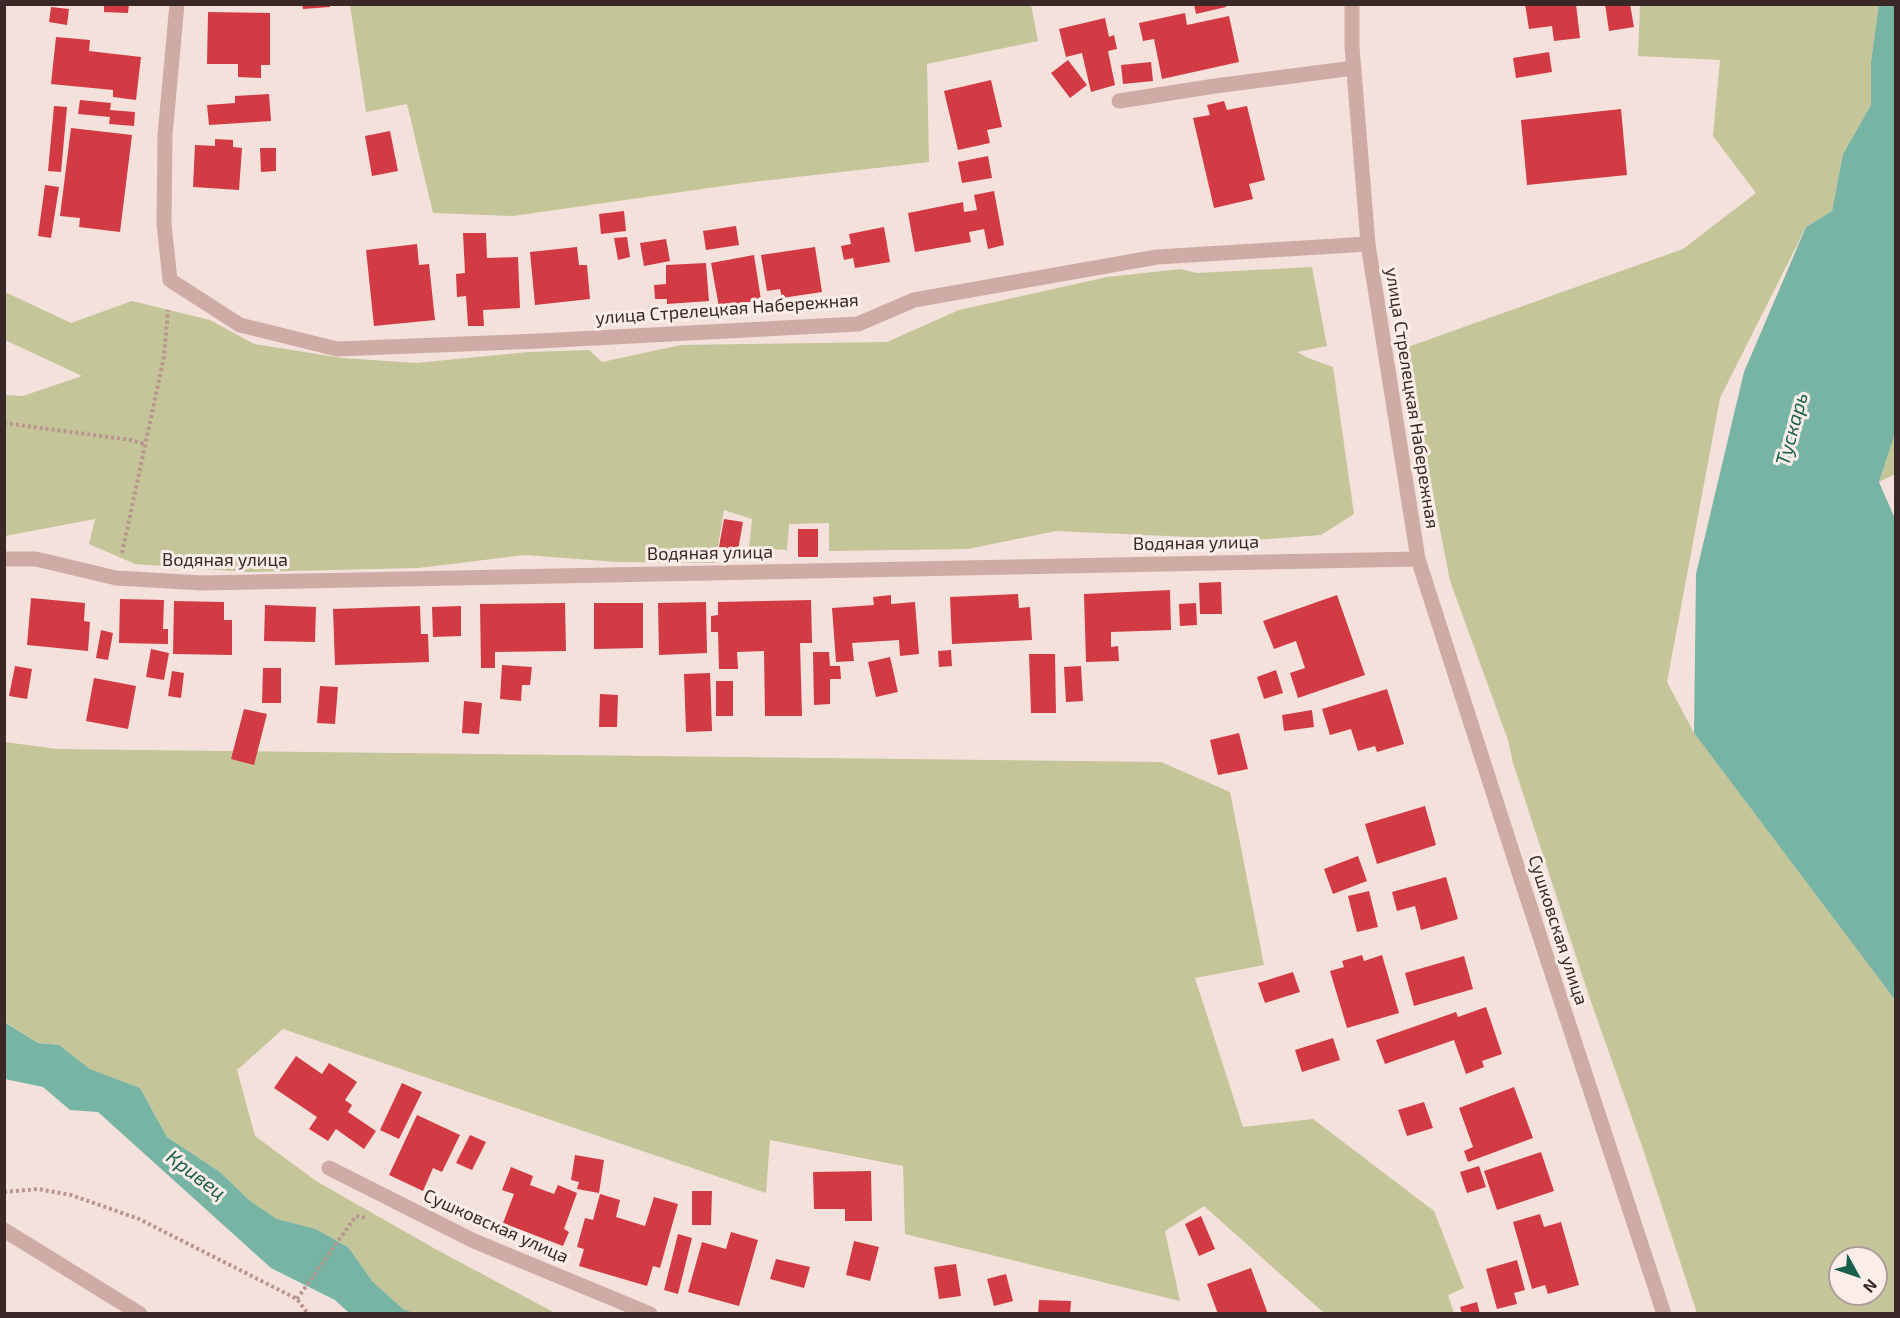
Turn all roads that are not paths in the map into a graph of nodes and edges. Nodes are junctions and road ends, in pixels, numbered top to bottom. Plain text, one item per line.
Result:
1 (177, 4) edge
2 (1352, 4) edge
3 (1354, 68) junction
4 (1119, 101) dead end
5 (1368, 244) junction
6 (4, 559) edge
7 (1418, 559) junction
8 (329, 1168) dead end
9 (4, 1230) edge
10 (140, 1314) edge
11 (650, 1314) edge
12 (1664, 1314) edge

1 - 5 street, улица Стрелецкая Набережная
2 - 3 street, улица Стрелецкая Набережная
3 - 4 street
3 - 5 street, улица Стрелецкая Набережная
5 - 7 street, улица Стрелецкая Набережная
6 - 7 street, Водяная улица
7 - 12 street, Сушковская улица
8 - 11 street, Сушковская улица
9 - 10 street

